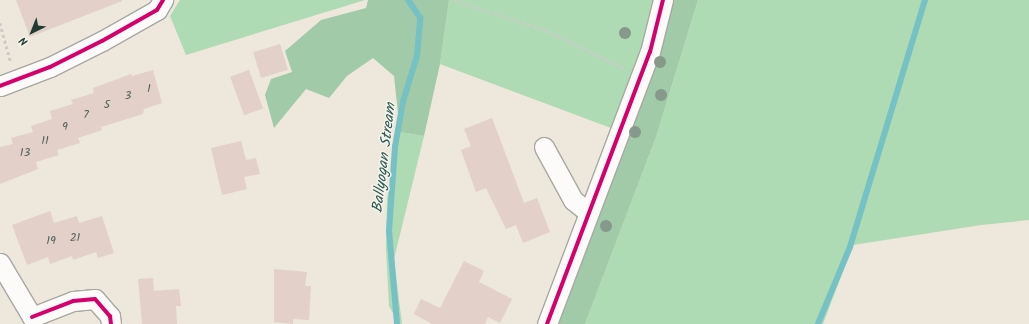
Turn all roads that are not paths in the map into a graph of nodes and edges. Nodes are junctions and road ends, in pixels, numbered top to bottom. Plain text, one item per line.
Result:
1 (163, 0) edge
2 (663, 0) edge
3 (8, 83) edge
4 (544, 147) dead end
5 (588, 212) junction
6 (0, 263) edge
7 (31, 320) edge
8 (111, 324) edge
9 (547, 324) edge

1 - 3 street
2 - 5 street
4 - 5 street
5 - 9 street
6 - 7 street
7 - 8 street

